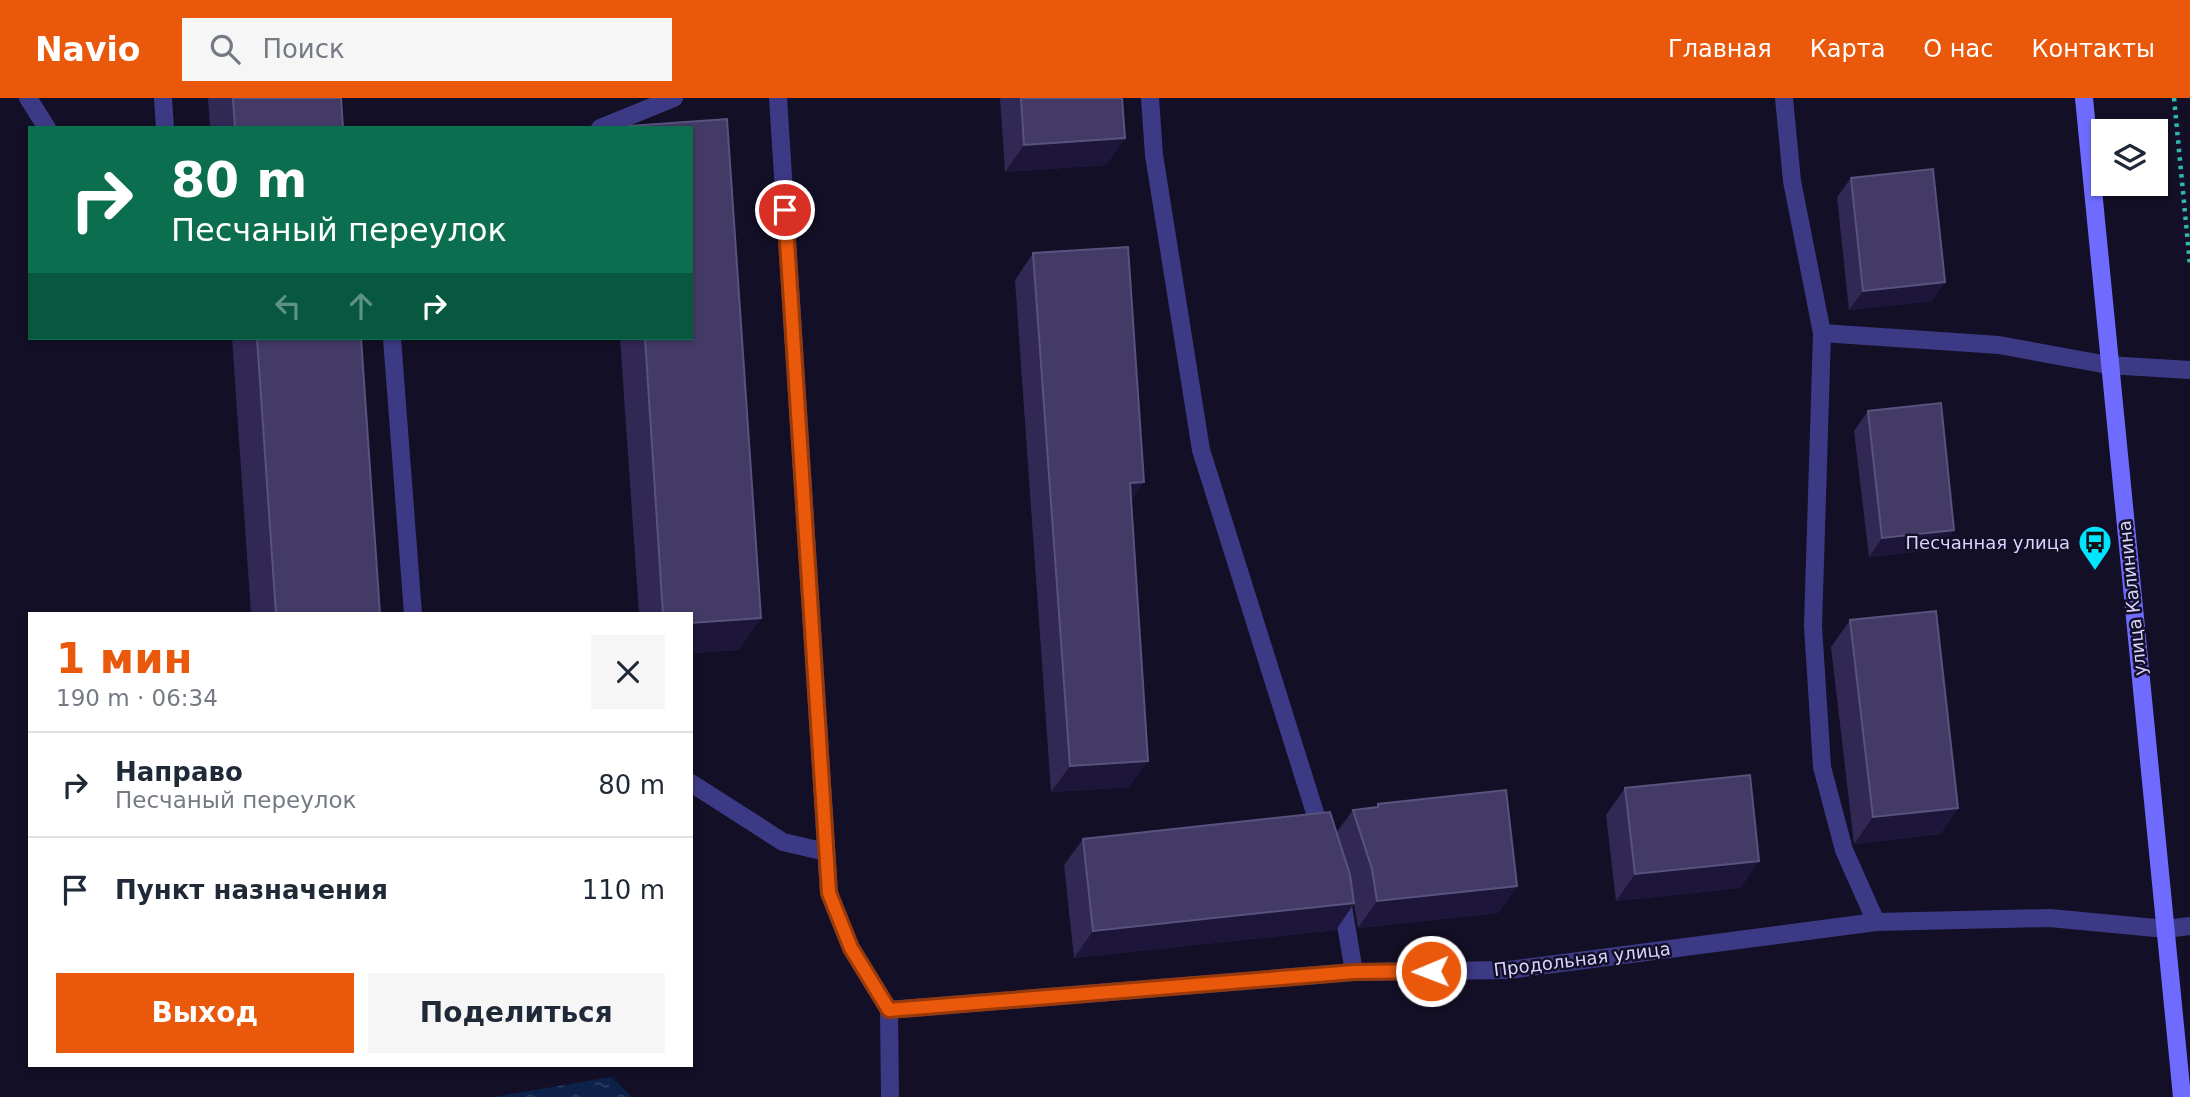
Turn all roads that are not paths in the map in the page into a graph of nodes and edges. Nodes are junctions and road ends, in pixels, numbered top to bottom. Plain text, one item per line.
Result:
1 (29, 98) edge
2 (163, 98) edge
3 (674, 98) edge
4 (778, 98) edge
5 (1150, 98) edge
6 (1784, 98) edge
7 (2084, 98) edge
8 (46, 126) edge
9 (165, 126) edge
10 (605, 126) edge
11 (1822, 333) junction
12 (392, 340) edge
13 (2108, 365) junction
14 (2190, 370) edge
15 (413, 612) edge
16 (693, 784) edge
17 (1326, 846) edge
18 (825, 852) junction
19 (1334, 873) edge
20 (1876, 922) junction
21 (2190, 926) edge
22 (2166, 929) junction
23 (1354, 972) junction
24 (889, 1010) junction
25 (890, 1097) edge
26 (2182, 1097) edge

1 - 8 street
2 - 9 street
3 - 10 street
4 - 18 street
5 - 17 street
6 - 11 street
7 - 13 main road, улица Калинина
11 - 13 street
11 - 20 street
12 - 15 street
13 - 14 street
13 - 22 main road, улица Калинина
16 - 18 street
18 - 24 street
19 - 23 street
20 - 22 street, Продольная улица
20 - 23 street, Продольная улица
21 - 22 street, Продольная улица
22 - 26 main road, улица Калинина
23 - 24 street, Продольная улица
24 - 25 street

